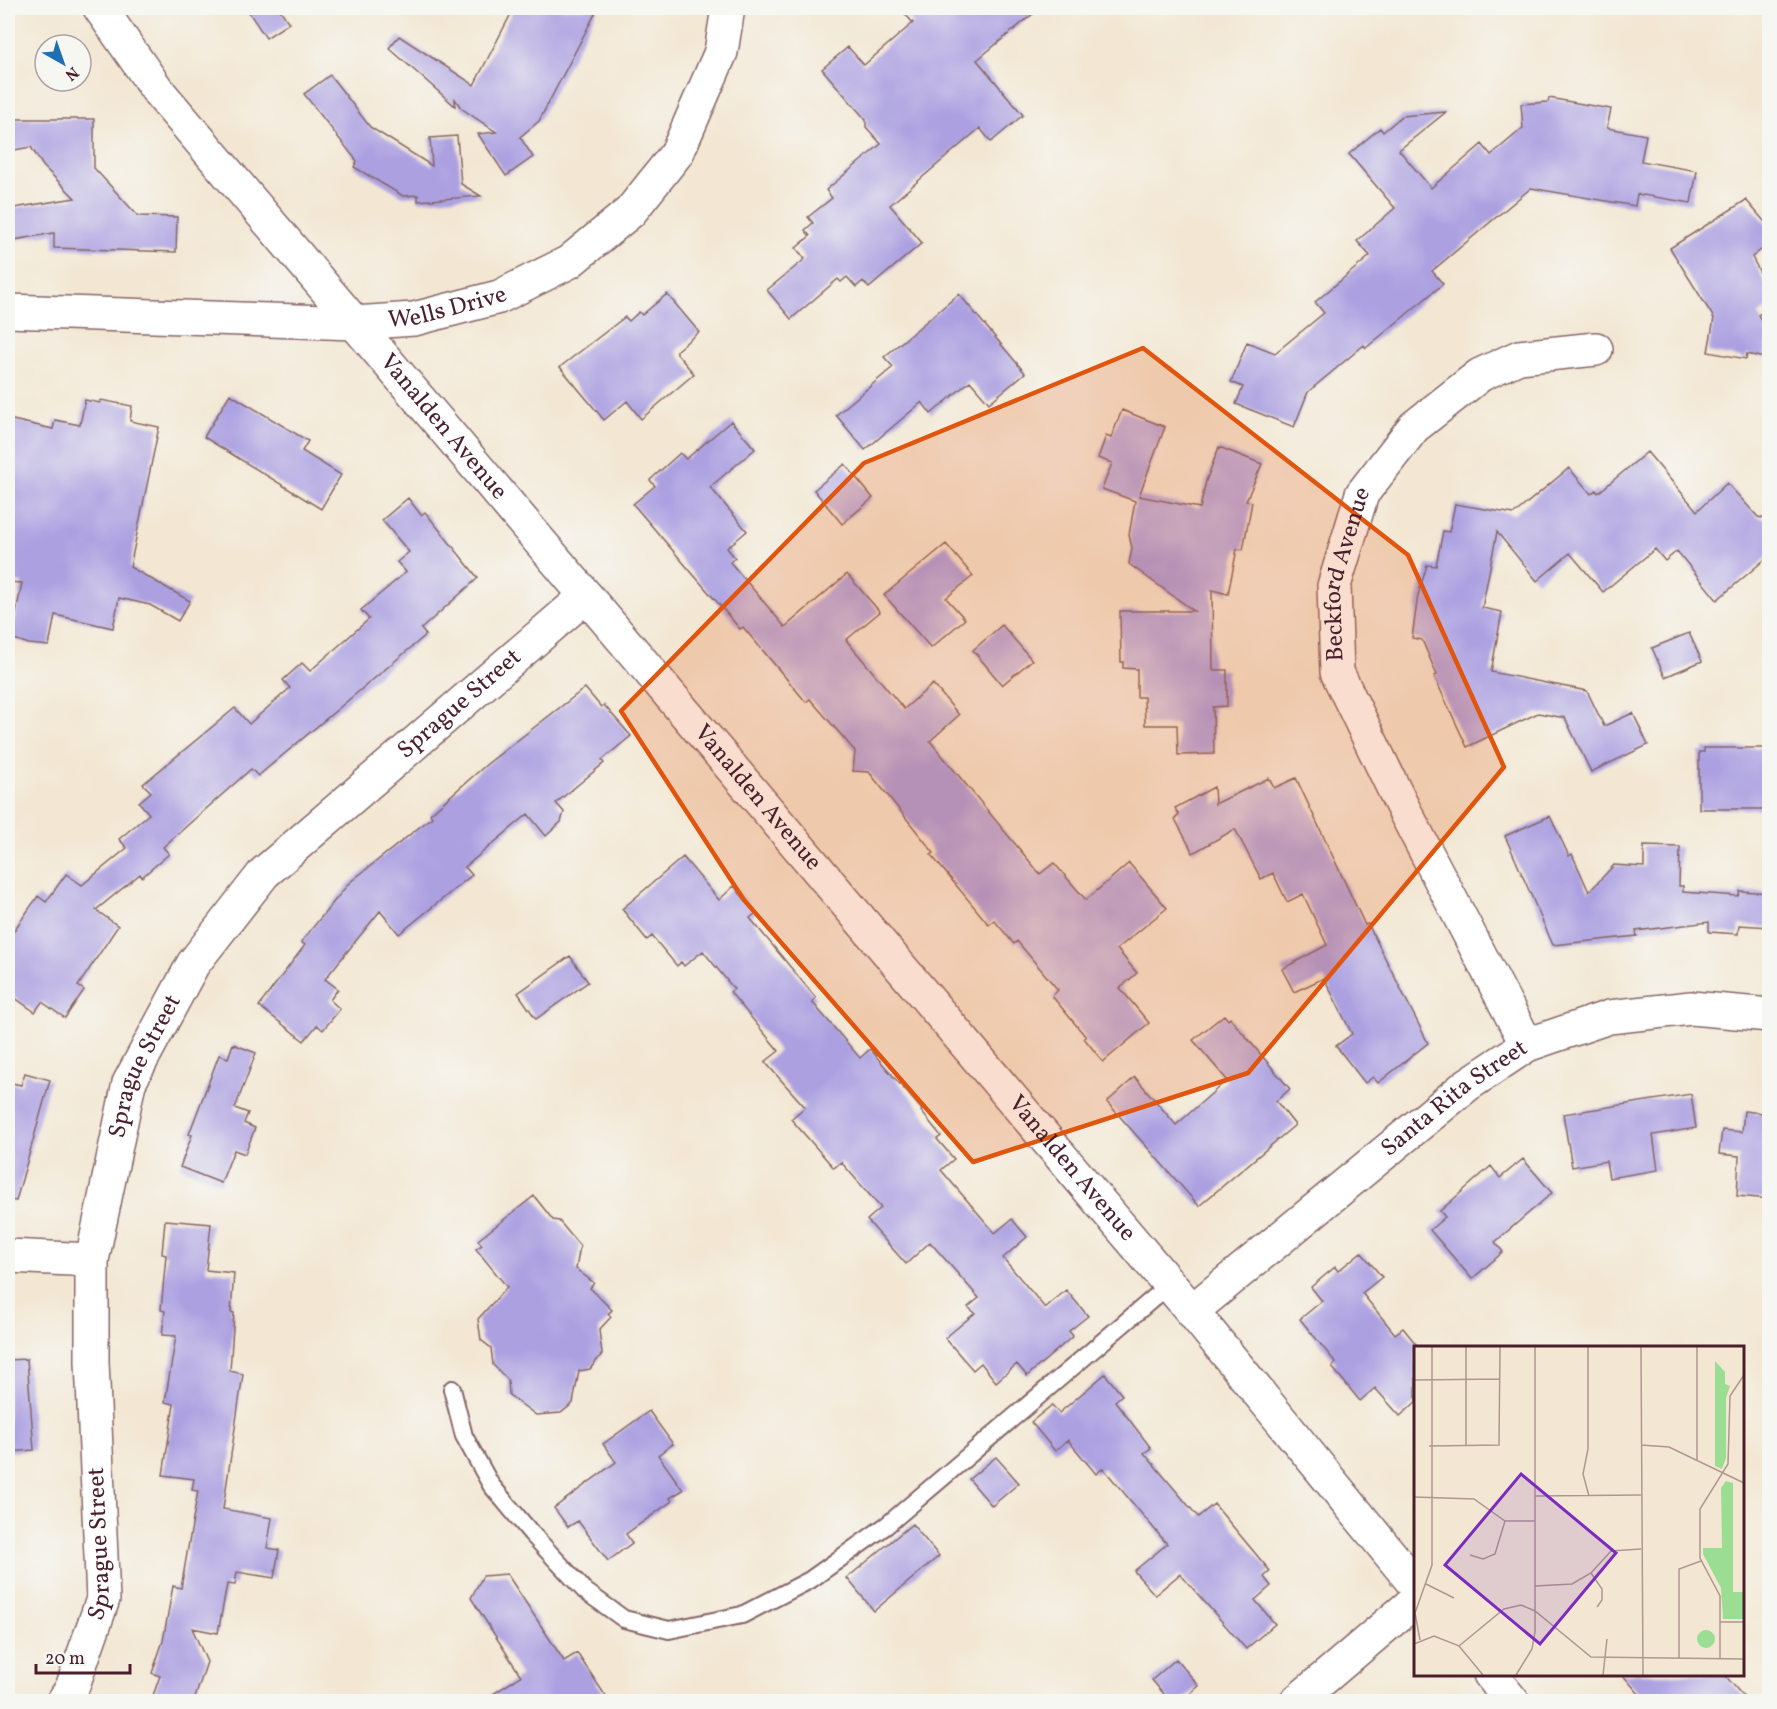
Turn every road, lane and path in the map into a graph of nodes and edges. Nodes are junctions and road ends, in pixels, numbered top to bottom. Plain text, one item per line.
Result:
1 (100, 8) edge
2 (728, 8) edge
3 (8, 311) edge
4 (355, 323) junction
5 (1596, 349) dead end
6 (586, 596) junction
7 (1770, 1015) edge
8 (1527, 1045) junction
9 (8, 1256) edge
10 (92, 1260) junction
11 (1169, 1286) junction
12 (1192, 1311) junction
13 (452, 1389) dead end
14 (1414, 1584) edge
15 (1414, 1602) edge
16 (1492, 1676) edge
17 (63, 1701) edge
18 (1296, 1701) edge
19 (1513, 1701) edge

1 - 4 street, Vanalden Avenue
2 - 4 street, Wells Drive
3 - 4 street, Wells Drive
4 - 6 street, Vanalden Avenue
5 - 8 street, Beckford Avenue
6 - 10 street, Sprague Street
6 - 11 street, Vanalden Avenue
7 - 8 street, Santa Rita Street
8 - 12 street, Santa Rita Street
9 - 10 street
10 - 17 street, Sprague Street
11 - 12 street, Vanalden Avenue
11 - 13 lane
12 - 14 street, Vanalden Avenue
15 - 18 street
16 - 19 street

